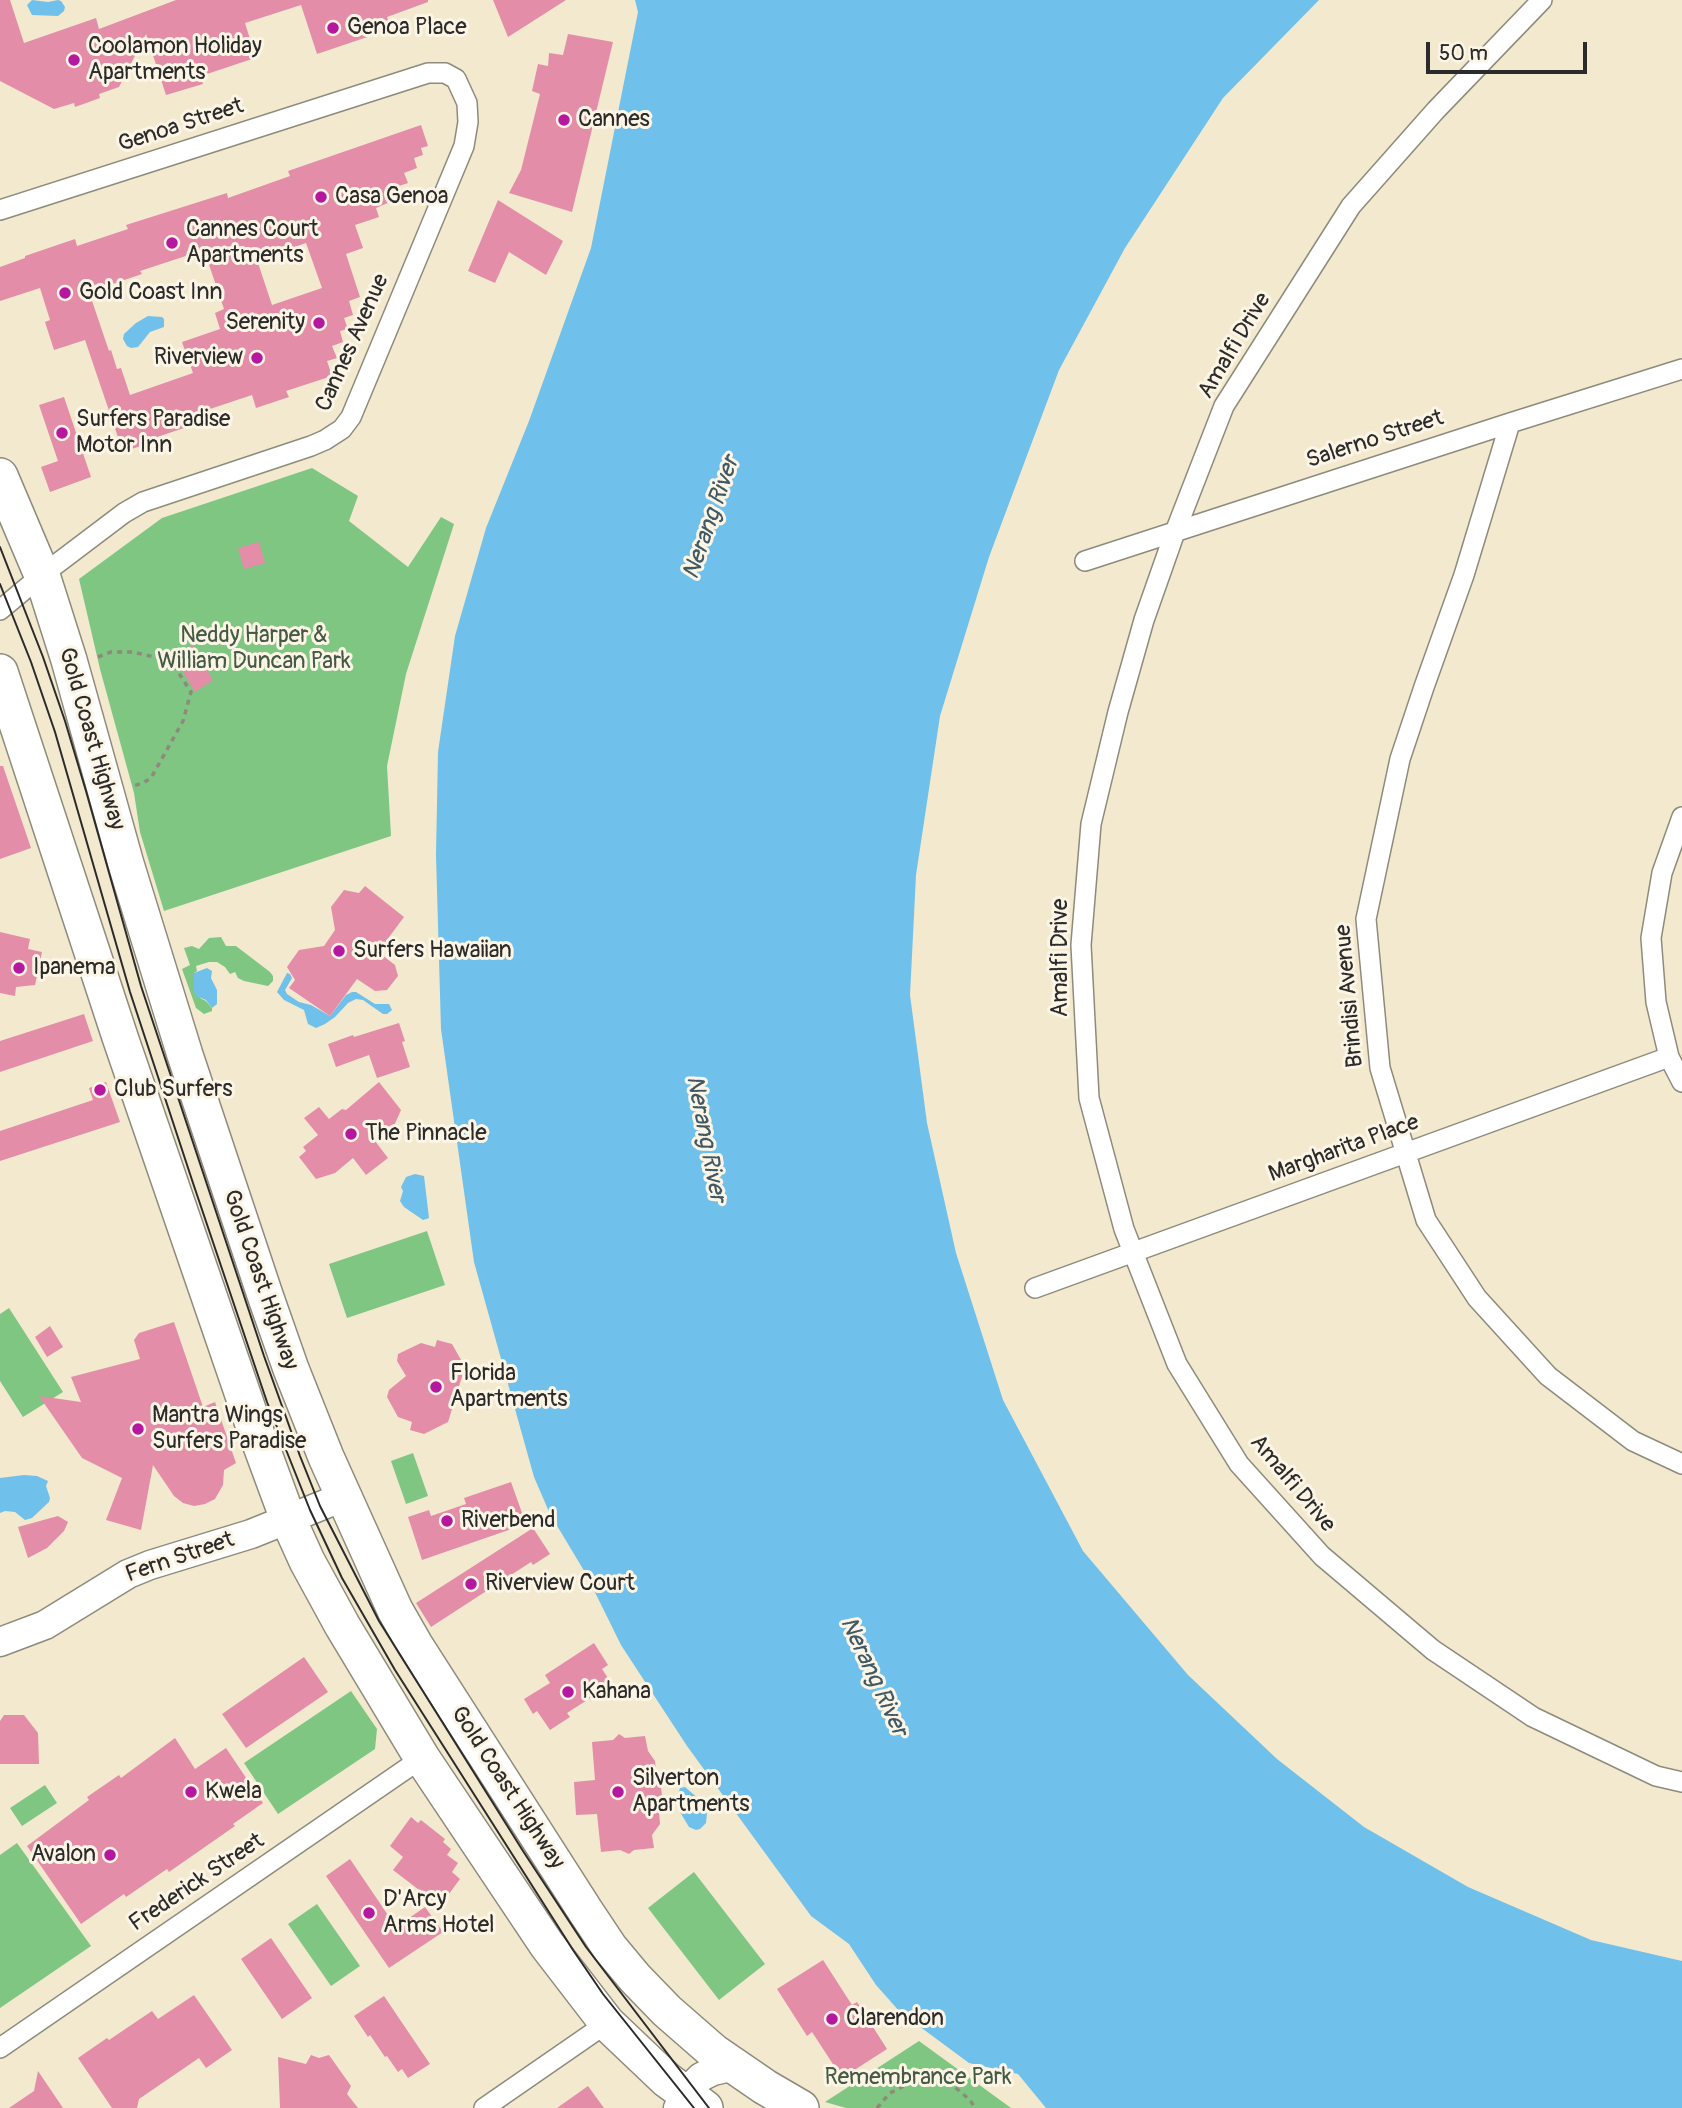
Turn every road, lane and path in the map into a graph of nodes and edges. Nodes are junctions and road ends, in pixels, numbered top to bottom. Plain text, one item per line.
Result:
1 (1542, 0) edge
2 (456, 79) joint
3 (0, 210) edge
4 (1682, 369) edge
5 (1510, 422) junction
6 (0, 475) edge
7 (1175, 532) junction
8 (1085, 561) dead end
9 (41, 575) junction
10 (0, 610) edge
11 (93, 659) dead end
12 (0, 671) edge
13 (128, 787) dead end
14 (1682, 817) edge
15 (1669, 1057) junction
16 (1682, 1082) edge
17 (1406, 1153) junction
18 (1132, 1252) junction
19 (1035, 1288) dead end
20 (1682, 1464) edge
21 (343, 1497) junction
22 (288, 1519) junction
23 (0, 1642) edge
24 (422, 1758) junction
25 (1682, 1782) edge
26 (607, 2023) junction
27 (0, 2048) edge
28 (735, 2066) junction
29 (682, 2100) edge
30 (484, 2108) edge
31 (801, 2108) edge
32 (877, 2108) edge
33 (975, 2108) edge

1 - 7 street, Amalfi Drive
2 - 3 street, Genoa Street
2 - 9 street, Cannes Avenue
4 - 5 street, Salerno Street
5 - 7 street, Salerno Street
5 - 17 street, Brindisi Avenue
6 - 9 highway, Gold Coast Highway
7 - 8 street, Salerno Street
7 - 18 street, Amalfi Drive
9 - 10 street, Cannes Avenue
9 - 21 highway, Gold Coast Highway
11 - 13 path
12 - 22 highway
14 - 15 street
15 - 16 street
15 - 17 street, Margharita Place
17 - 18 street, Margharita Place
17 - 20 street, Brindisi Avenue
18 - 19 street, Margharita Place
18 - 25 street, Amalfi Drive
21 - 22 street, Fern Street
21 - 28 highway, Gold Coast Highway
22 - 23 street, Fern Street
22 - 24 highway
24 - 26 highway
24 - 27 street, Frederick Street
26 - 29 highway
26 - 30 street
28 - 29 street
28 - 31 highway, Gold Coast Highway
32 - 33 path

